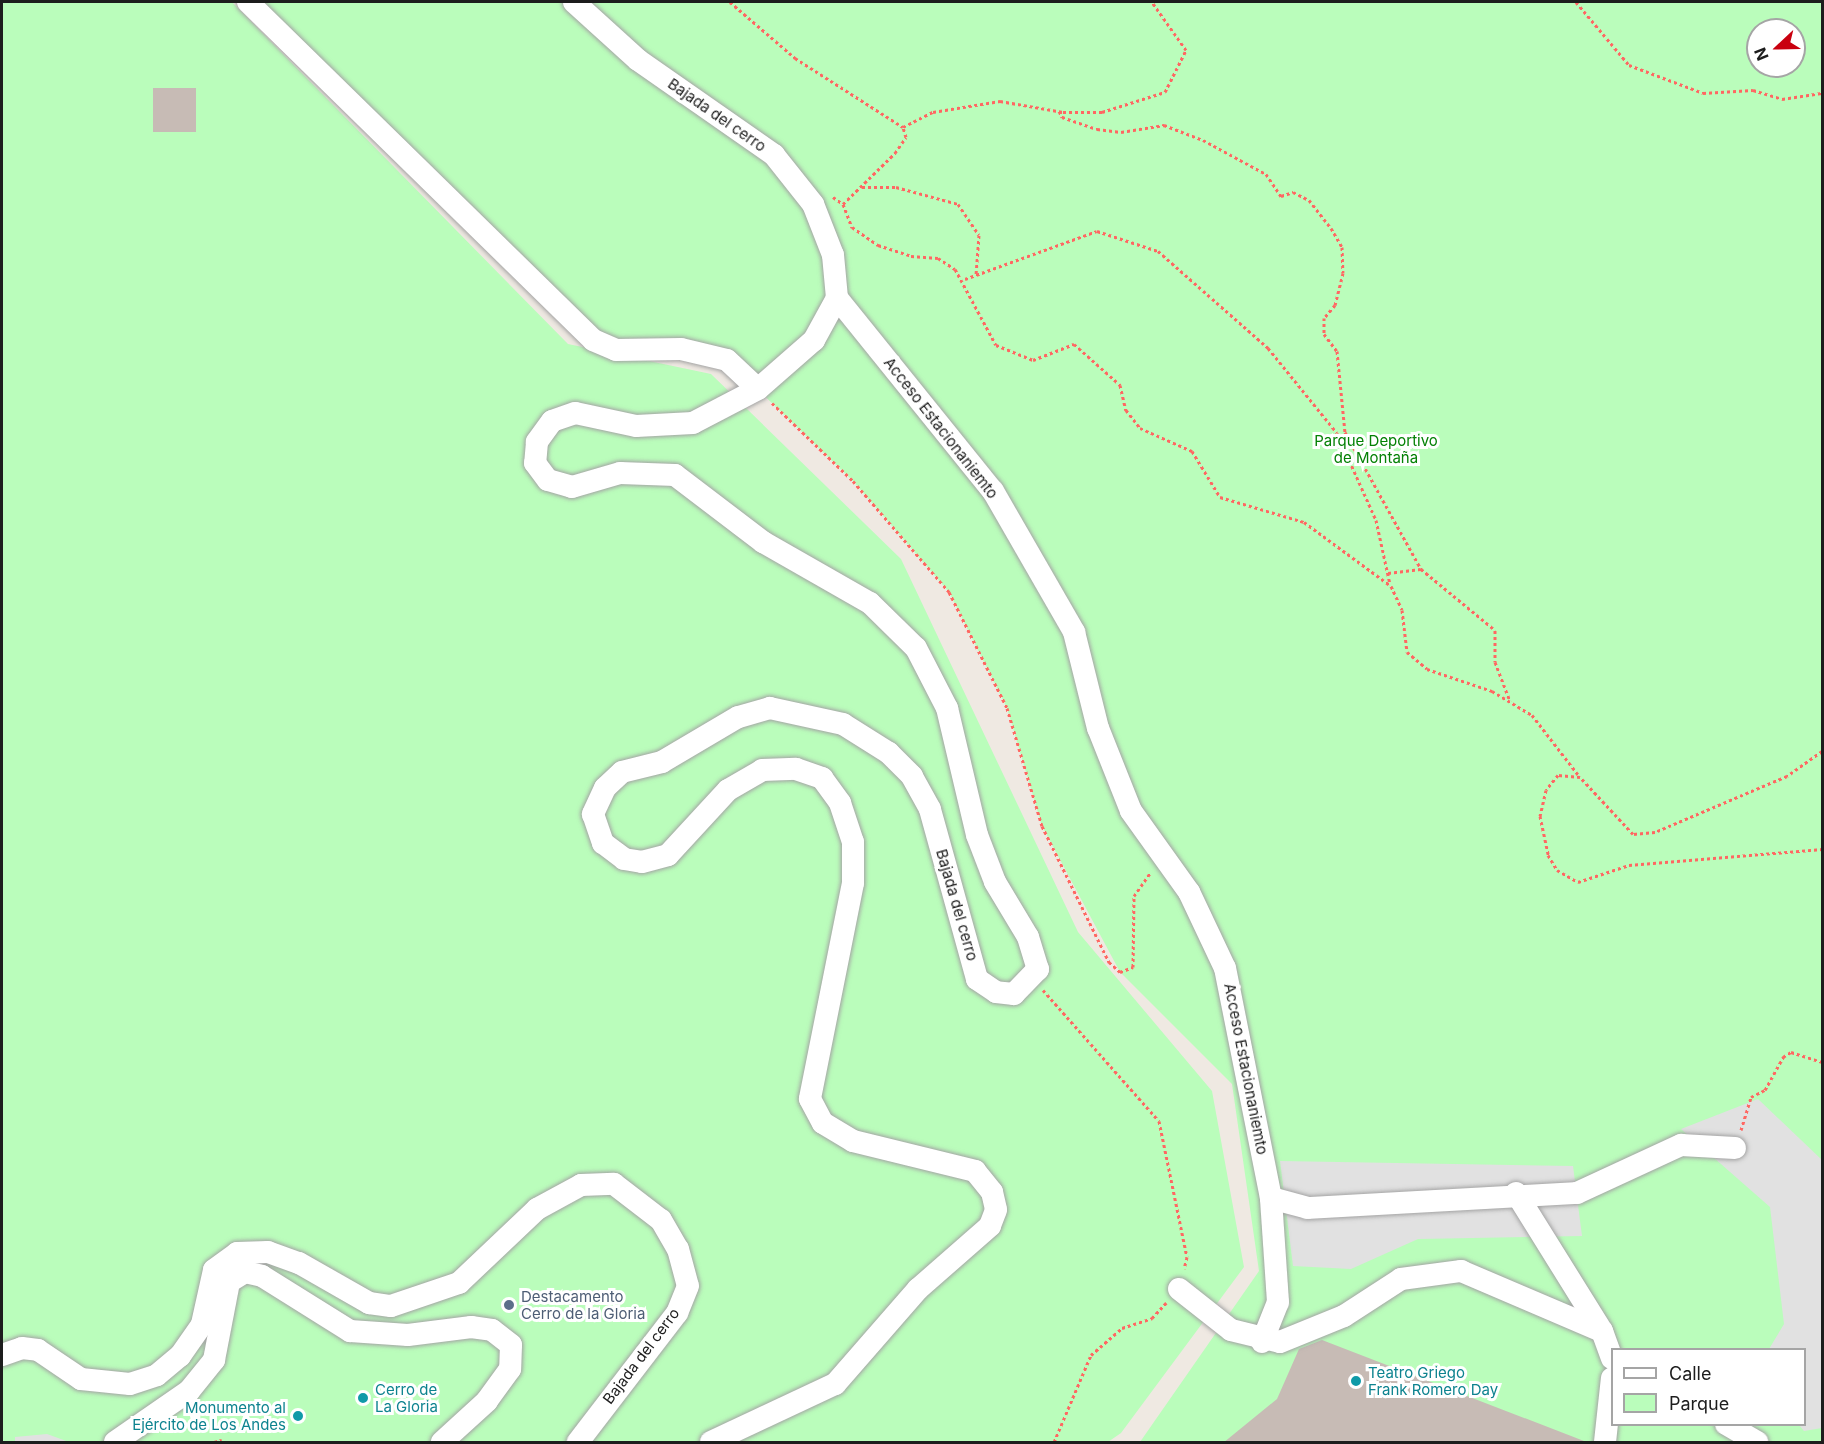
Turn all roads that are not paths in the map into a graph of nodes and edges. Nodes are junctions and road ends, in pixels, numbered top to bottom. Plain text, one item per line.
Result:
1 (248, 2) edge
2 (573, 2) edge
3 (837, 298) junction
4 (758, 389) junction
5 (1735, 1149) road end
6 (1516, 1193) junction
7 (1271, 1198) junction
8 (241, 1263) junction
9 (1179, 1289) road end
10 (1602, 1331) junction
11 (1262, 1342) junction
12 (2, 1355) edge
13 (1611, 1355) edge
14 (1611, 1392) edge
15 (1728, 1426) edge
16 (115, 1443) edge
17 (441, 1443) edge
18 (578, 1443) edge
19 (711, 1443) edge
20 (1605, 1443) edge
21 (1757, 1443) edge

1 - 4 street
2 - 3 street, Bajada del cerro
3 - 4 street
3 - 7 street, Acceso Estacionaniemto
4 - 19 street, Bajada del cerro
5 - 6 street
6 - 7 street
6 - 10 street
7 - 11 street, Acceso Estacionaniemto
8 - 12 street
8 - 16 street
8 - 17 street
8 - 18 street, Bajada del cerro
9 - 11 street
10 - 11 street
10 - 13 street
14 - 20 street
15 - 21 street

